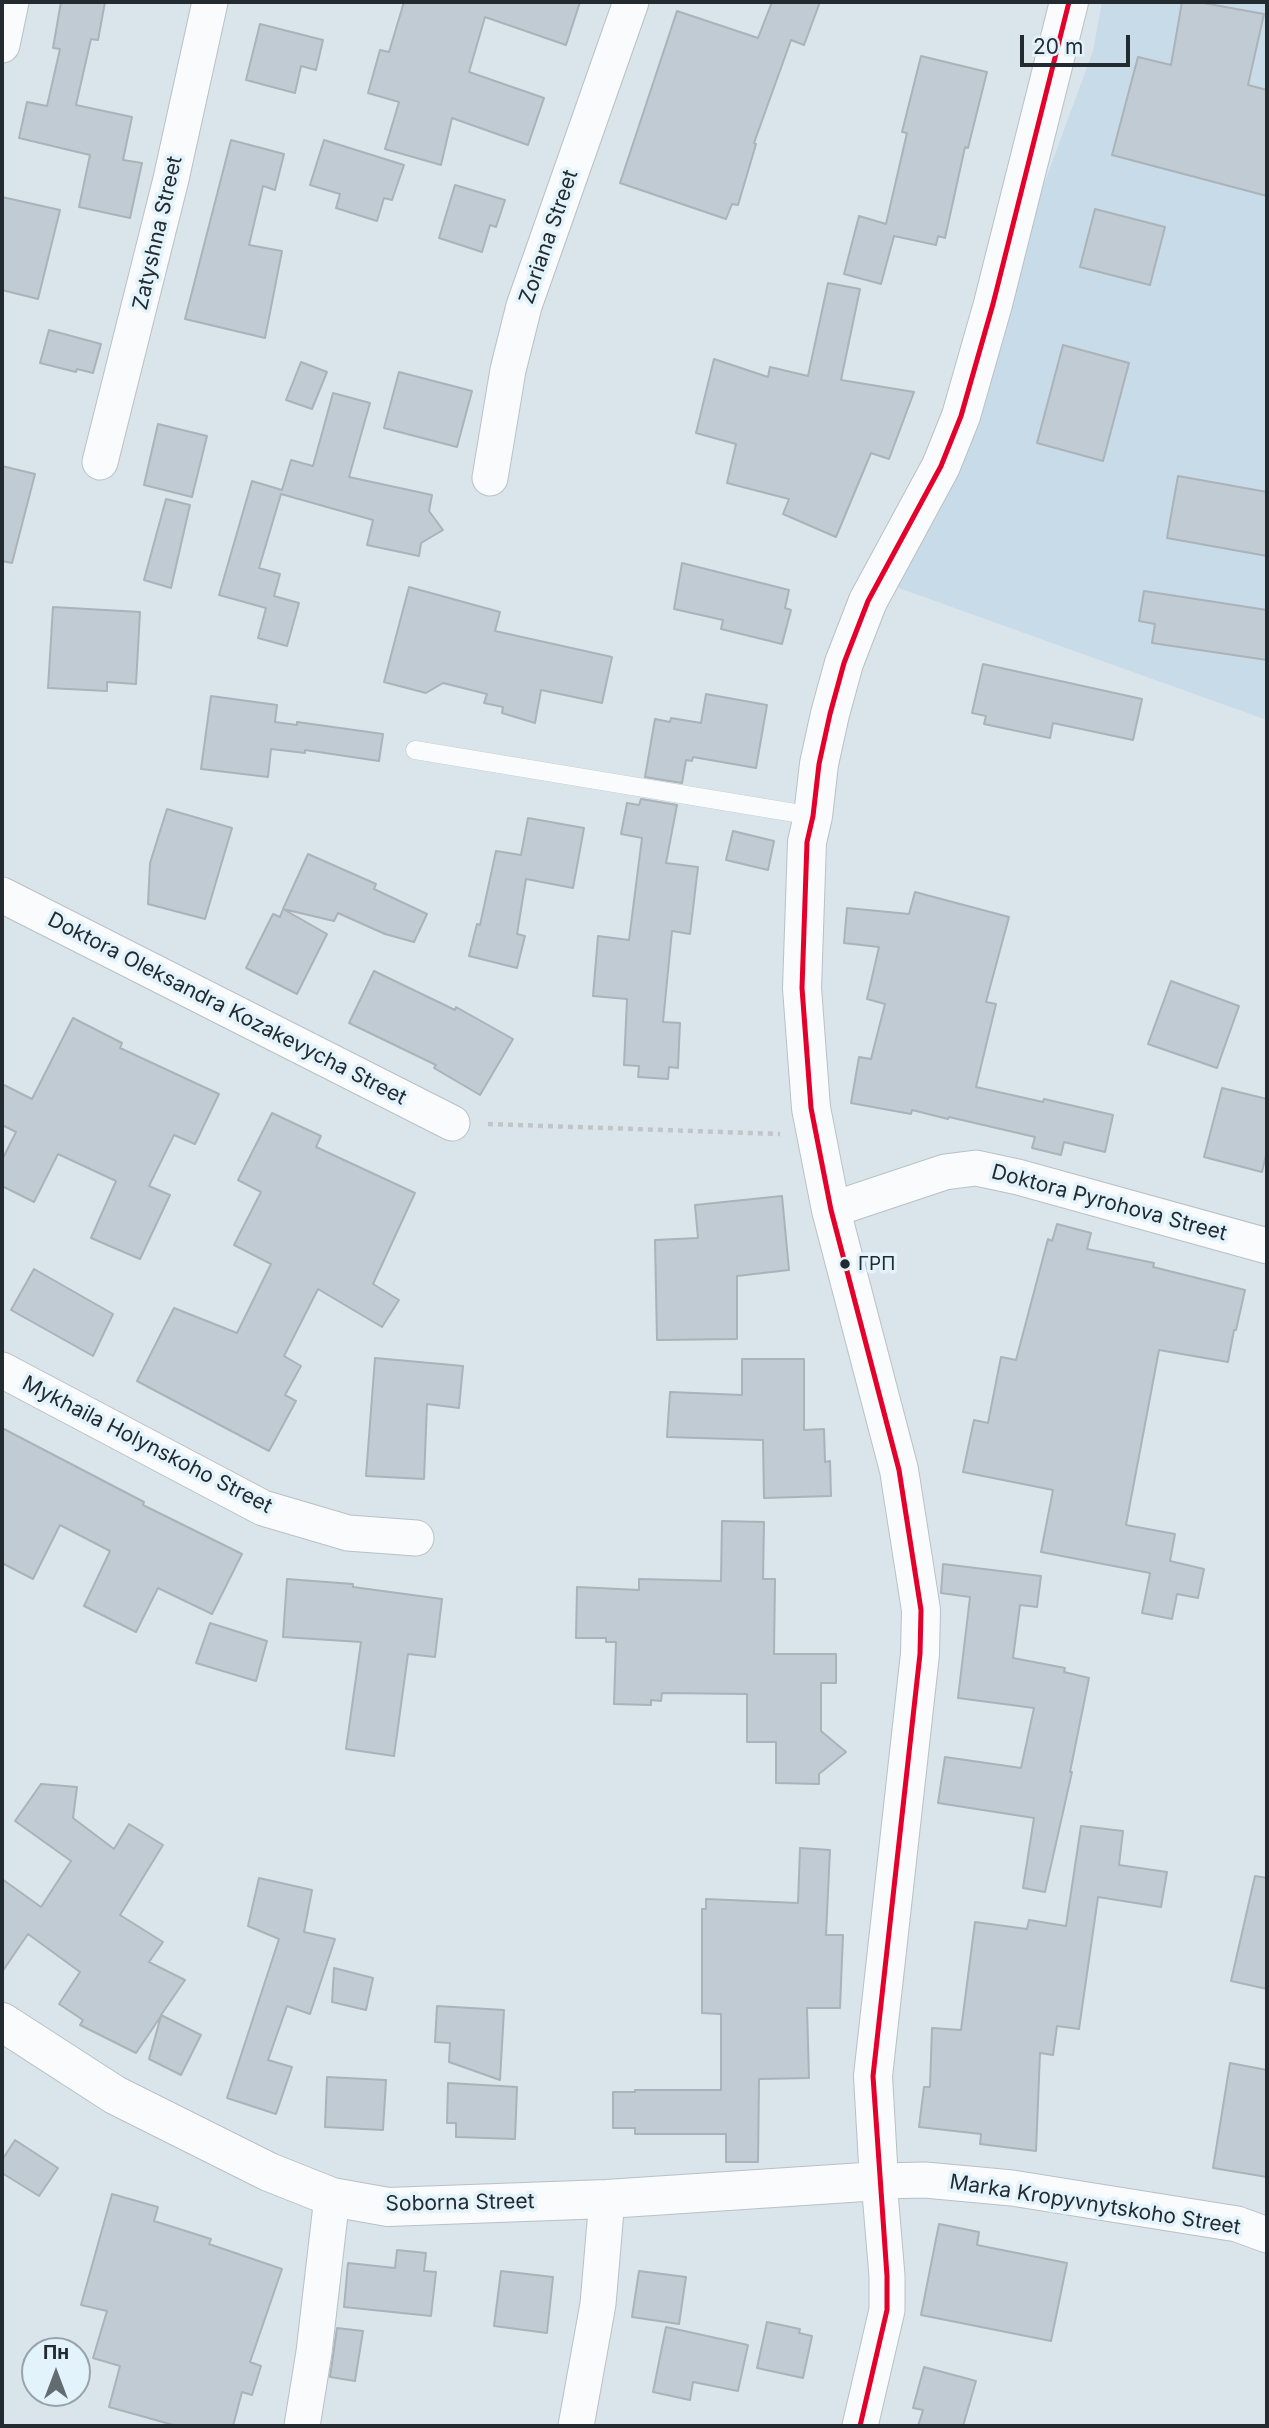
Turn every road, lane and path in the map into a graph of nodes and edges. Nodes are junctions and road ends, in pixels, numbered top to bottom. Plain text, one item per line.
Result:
1 (11, 2) edge
2 (210, 2) edge
3 (631, 2) edge
4 (1069, 2) edge
5 (2, 46) edge
6 (100, 462) dead end
7 (490, 478) dead end
8 (415, 750) dead end
9 (813, 816) junction
10 (2, 895) edge
11 (452, 1122) joint
12 (816, 1135) junction
13 (831, 1210) junction
14 (1267, 1246) edge
15 (2, 1370) edge
16 (416, 1538) dead end
17 (2, 2022) edge
18 (879, 2181) junction
19 (332, 2197) junction
20 (607, 2199) junction
21 (1267, 2235) edge
22 (302, 2426) edge
23 (576, 2426) edge
24 (860, 2426) edge

1 - 5 street
2 - 6 street, Zatyshna Street
3 - 7 street, Zoriana Street
4 - 9 street
8 - 9 lane
9 - 12 street
10 - 11 street, Doktora Oleksandra Kozakevycha Street
11 - 12 path
12 - 13 street
13 - 14 street, Doktora Pyrohova Street
13 - 18 street
15 - 16 street, Mykhaila Holynskoho Street
17 - 19 street, Soborna Street
18 - 20 street, Soborna Street
18 - 21 street, Marka Kropyvnytskoho Street
18 - 24 street
19 - 20 street, Soborna Street
19 - 22 street
20 - 23 street

